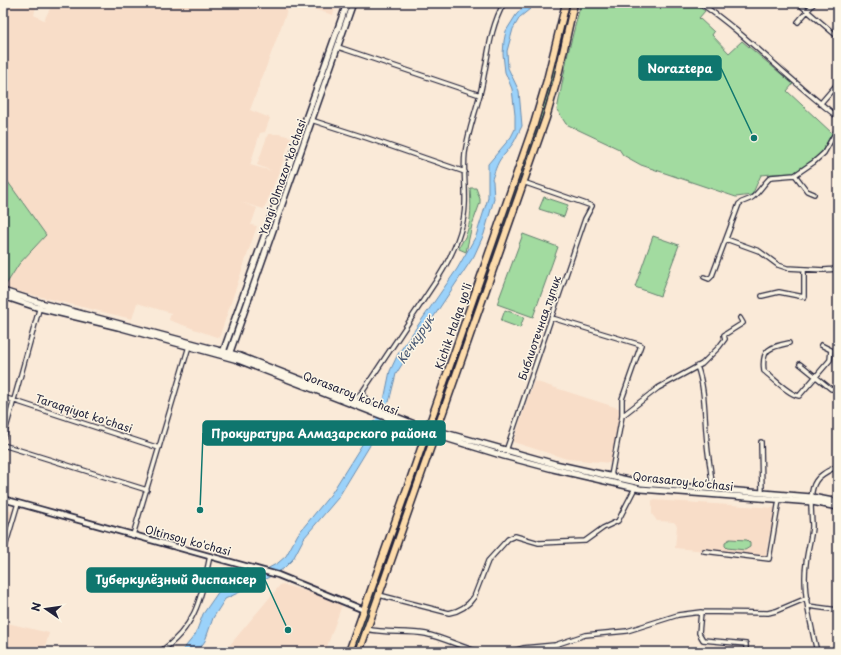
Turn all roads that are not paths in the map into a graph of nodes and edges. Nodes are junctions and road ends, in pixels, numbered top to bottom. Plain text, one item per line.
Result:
1 (347, 3) edge
2 (353, 3) edge
3 (504, 3) edge
4 (566, 3) edge
5 (574, 3) edge
6 (700, 3) edge
7 (798, 3) edge
8 (814, 3) edge
9 (808, 11) junction
10 (798, 22) dead end
11 (838, 37) edge
12 (338, 47) junction
13 (838, 83) edge
14 (480, 95) junction
15 (820, 104) junction
16 (838, 117) edge
17 (312, 120) junction
18 (305, 121) junction
19 (838, 128) edge
20 (465, 172) junction
21 (795, 175) junction
22 (524, 182) junction
23 (814, 194) dead end
24 (726, 239) junction
25 (838, 269) edge
26 (804, 270) junction
27 (704, 277) dead end
28 (3, 292) edge
29 (3, 296) edge
30 (762, 296) dead end
31 (40, 305) junction
32 (552, 318) junction
33 (740, 318) dead end
34 (789, 343) dead end
35 (190, 345) junction
36 (821, 345) dead end
37 (223, 354) junction
38 (229, 355) junction
39 (800, 364) dead end
40 (697, 366) junction
41 (816, 377) junction
42 (838, 388) edge
43 (363, 391) junction
44 (3, 397) edge
45 (14, 400) junction
46 (354, 400) junction
47 (367, 405) junction
48 (377, 411) junction
49 (622, 416) junction
50 (428, 431) junction
51 (436, 433) junction
52 (3, 439) edge
53 (761, 442) dead end
54 (3, 445) edge
55 (160, 448) junction
56 (506, 450) junction
57 (504, 456) junction
58 (838, 466) edge
59 (611, 476) junction
60 (635, 488) junction
61 (712, 488) junction
62 (147, 490) junction
63 (762, 493) junction
64 (3, 499) edge
65 (779, 500) junction
66 (812, 500) junction
67 (838, 502) edge
68 (18, 503) junction
69 (838, 507) edge
70 (133, 535) junction
71 (387, 546) junction
72 (395, 550) junction
73 (704, 551) dead end
74 (3, 554) edge
75 (210, 556) junction
76 (379, 595) junction
77 (806, 598) junction
78 (808, 606) junction
79 (364, 610) junction
80 (838, 610) edge
81 (701, 612) junction
82 (367, 629) junction
83 (160, 652) edge
84 (349, 652) edge
85 (359, 652) edge
86 (479, 652) edge
87 (510, 652) edge
88 (746, 652) edge
89 (817, 652) edge

1 - 18 main road, Yangi Olmazor ko'chasi
2 - 12 main road, Yangi Olmazor ko'chasi
3 - 14 street
4 - 50 highway, Kichik Halqa yo'li
5 - 22 highway, Kichik Halqa yo'li
6 - 15 street
7 - 9 street
8 - 9 street
9 - 10 street
9 - 11 street
12 - 14 street
12 - 17 main road, Yangi Olmazor ko'chasi
13 - 15 street
14 - 20 street
15 - 16 street
17 - 18 street
17 - 20 street
17 - 38 main road, Yangi Olmazor ko'chasi
18 - 37 main road, Yangi Olmazor ko'chasi
19 - 21 street
20 - 43 street
21 - 23 street
21 - 24 street
22 - 32 street, Библиотечная тупик
22 - 51 highway, Kichik Halqa yo'li
24 - 26 street
24 - 27 street
25 - 26 street
26 - 30 street
28 - 31 main road, Qorasaroy ko'chasi
29 - 31 main road, Qorasaroy ko'chasi
31 - 35 main road, Qorasaroy ko'chasi
31 - 45 street
32 - 49 street
32 - 56 street, Библиотечная тупик
33 - 40 street
34 - 41 street
35 - 37 main road, Qorasaroy ko'chasi
35 - 55 street
36 - 41 street
37 - 38 main road, Qorasaroy ko'chasi
38 - 46 main road, Qorasaroy ko'chasi
38 - 48 main road, Qorasaroy ko'chasi
39 - 41 street
40 - 49 street
40 - 61 street
41 - 42 street
43 - 46 street
43 - 47 street
44 - 45 street, Taraqqiyot ko'chasi
45 - 52 street
45 - 55 street, Taraqqiyot ko'chasi
46 - 47 main road, Qorasaroy ko'chasi
47 - 48 main road, Qorasaroy ko'chasi
48 - 50 main road, Qorasaroy ko'chasi
49 - 59 street
50 - 51 main road, Qorasaroy ko'chasi
50 - 71 highway, Kichik Halqa yo'li
51 - 56 main road, Qorasaroy ko'chasi
51 - 57 main road, Qorasaroy ko'chasi
51 - 72 highway, Kichik Halqa yo'li
53 - 63 street
54 - 62 street
55 - 62 street
56 - 57 street, Библиотечная тупик
56 - 59 main road, Qorasaroy ko'chasi
57 - 60 main road, Qorasaroy ko'chasi
58 - 66 street
59 - 61 main road, Qorasaroy ko'chasi
60 - 65 main road, Qorasaroy ko'chasi
60 - 76 street
61 - 63 main road, Qorasaroy ko'chasi
62 - 70 street
63 - 66 main road, Qorasaroy ko'chasi
64 - 68 street, Oltinsoy ko'chasi
65 - 66 main road, Qorasaroy ko'chasi
65 - 73 street
66 - 67 main road, Qorasaroy ko'chasi
66 - 69 main road, Qorasaroy ko'chasi
66 - 77 street
68 - 70 street, Oltinsoy ko'chasi
68 - 74 street
70 - 75 street, Oltinsoy ko'chasi
71 - 72 highway
71 - 79 highway, Kichik Halqa yo'li
72 - 76 highway, Kichik Halqa yo'li
75 - 79 street, Oltinsoy ko'chasi
75 - 83 street
76 - 82 highway, Kichik Halqa yo'li
77 - 78 street
77 - 81 street
78 - 80 street
78 - 89 street
79 - 84 highway, Kichik Halqa yo'li
81 - 87 street
81 - 88 street
82 - 85 highway, Kichik Halqa yo'li
82 - 86 street

